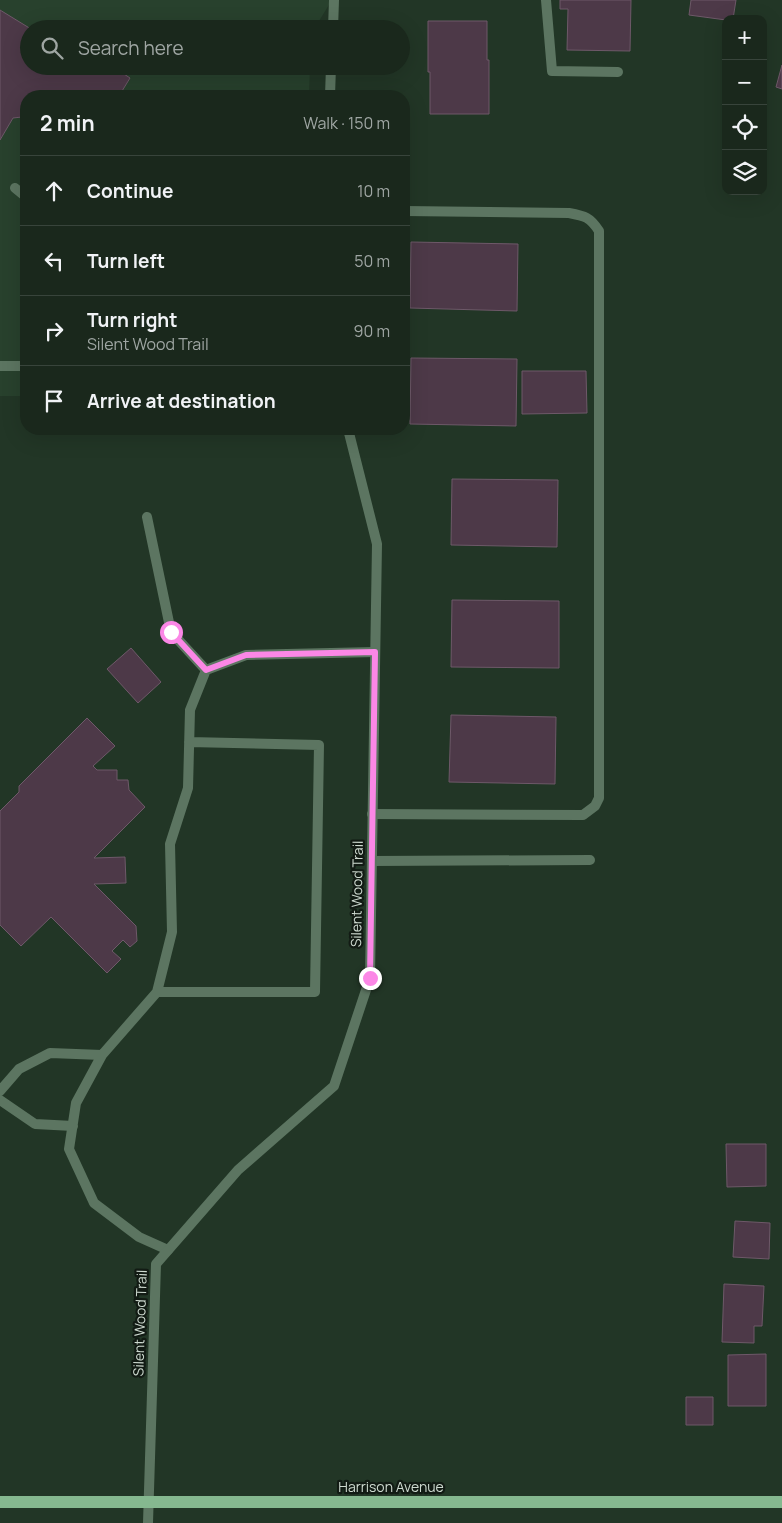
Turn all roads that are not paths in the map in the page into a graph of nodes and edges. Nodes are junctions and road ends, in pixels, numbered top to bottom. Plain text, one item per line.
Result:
1 (334, 0) edge
2 (546, 0) edge
3 (333, 20) edge
4 (618, 72) dead end
5 (331, 75) edge
6 (330, 90) edge
7 (14, 188) dead end
8 (20, 192) edge
9 (410, 211) edge
10 (0, 366) edge
11 (20, 366) edge
12 (350, 435) edge
13 (147, 517) dead end
14 (375, 652) junction
15 (206, 670) junction
16 (189, 742) junction
17 (372, 814) junction
18 (590, 860) dead end
19 (372, 861) junction
20 (157, 992) junction
21 (102, 1055) junction
22 (0, 1091) edge
23 (0, 1100) edge
24 (73, 1126) junction
25 (168, 1250) junction
26 (148, 1501) junction
27 (0, 1502) edge
28 (782, 1502) edge
29 (148, 1523) edge

1 - 3 street
2 - 4 street
5 - 6 street
7 - 8 street
9 - 17 street
10 - 11 street
12 - 14 street, Silent Wood Trail
13 - 15 street
14 - 15 street
14 - 17 street, Silent Wood Trail
15 - 16 street
16 - 20 street
16 - 20 street
17 - 19 street, Silent Wood Trail
18 - 19 street
19 - 25 street, Silent Wood Trail
20 - 21 street
21 - 22 street
21 - 24 street
23 - 24 street
24 - 25 street
25 - 26 street, Silent Wood Trail
26 - 27 main road, Harrison Avenue
26 - 28 main road, Harrison Avenue
26 - 29 street, Silent Wood Trail

